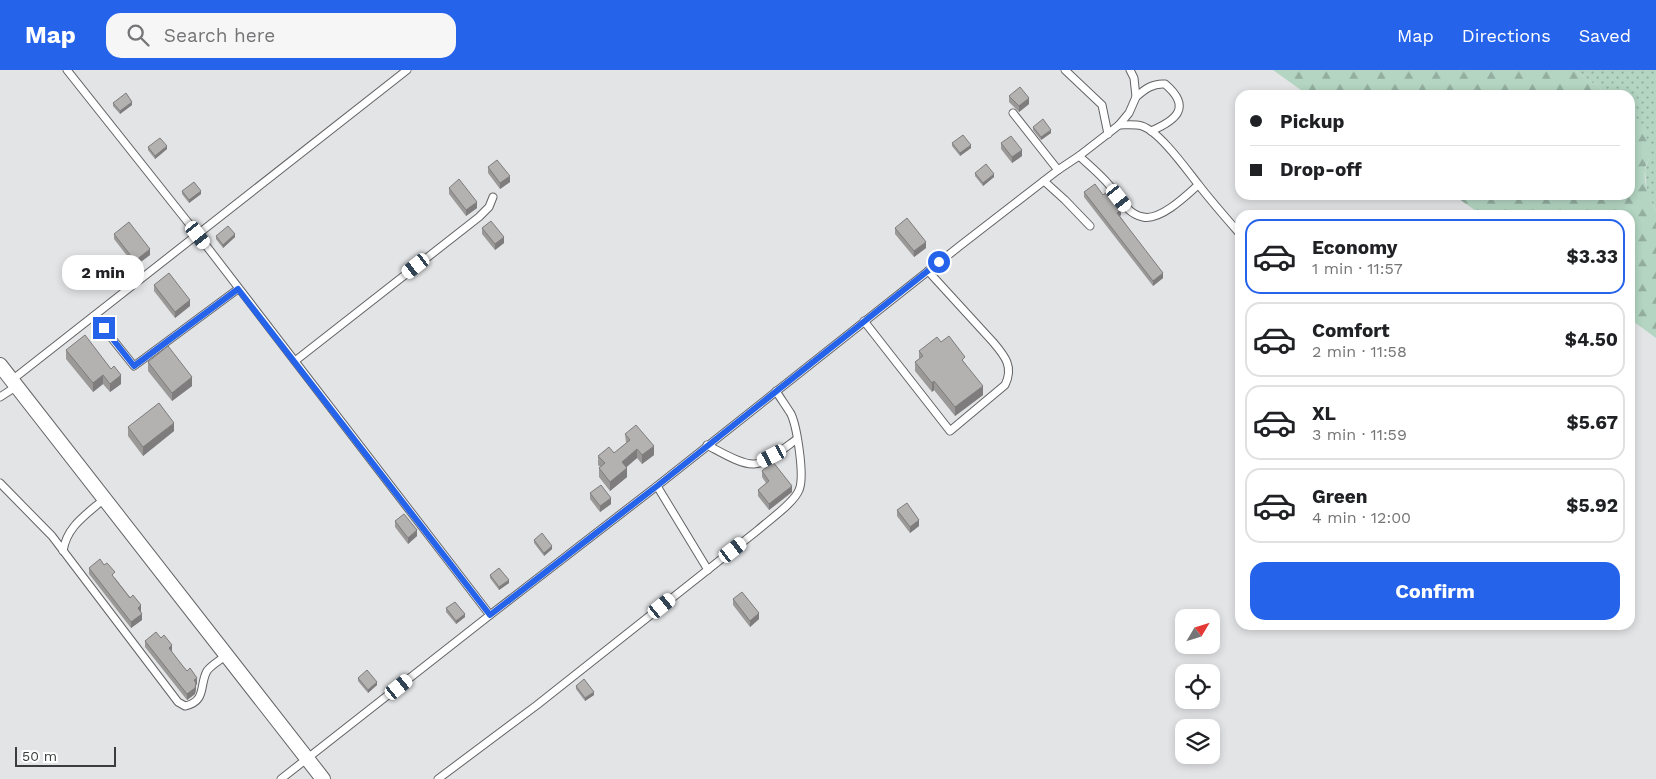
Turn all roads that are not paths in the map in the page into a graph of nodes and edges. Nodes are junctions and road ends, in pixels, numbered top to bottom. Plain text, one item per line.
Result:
1 (68, 70) edge
2 (407, 70) edge
3 (1065, 70) edge
4 (1130, 70) edge
5 (1136, 97) junction
6 (1013, 114) dead end
7 (1120, 125) junction
8 (1151, 131) junction
9 (1108, 134) junction
10 (1079, 156) junction
11 (1058, 170) junction
12 (1044, 181) junction
13 (1198, 185) junction
14 (493, 197) dead end
15 (1090, 226) dead end
16 (1235, 228) edge
17 (198, 235) junction
18 (928, 271) junction
19 (238, 289) junction
20 (94, 316) junction
21 (864, 321) junction
22 (294, 361) junction
23 (0, 364) edge
24 (14, 383) junction
25 (776, 391) junction
26 (0, 397) edge
27 (797, 439) junction
28 (707, 446) junction
29 (0, 483) edge
30 (657, 486) junction
31 (104, 499) junction
32 (63, 551) junction
33 (708, 570) junction
34 (490, 615) junction
35 (226, 655) junction
36 (308, 759) junction
37 (282, 779) edge
38 (323, 779) edge
39 (438, 779) edge

1 - 17 lane
2 - 17 lane
3 - 9 lane
4 - 5 lane
5 - 7 lane
5 - 8 lane
6 - 11 lane
7 - 8 lane
7 - 9 lane
8 - 13 lane
9 - 10 lane
10 - 11 lane
10 - 13 lane
11 - 12 lane
12 - 15 lane
12 - 18 lane
13 - 16 lane
14 - 22 lane
17 - 19 lane
17 - 20 lane
18 - 21 lane
18 - 21 lane
19 - 20 lane
19 - 22 lane
20 - 24 lane
21 - 25 lane
22 - 34 lane
23 - 24 street
24 - 26 lane
24 - 31 street
25 - 27 lane
25 - 28 lane
27 - 28 lane
27 - 33 lane
28 - 30 lane
29 - 32 lane
30 - 33 lane
30 - 34 lane
31 - 32 lane
31 - 35 street
32 - 35 lane
33 - 39 lane
34 - 36 lane
35 - 36 street
36 - 37 lane
36 - 38 street

